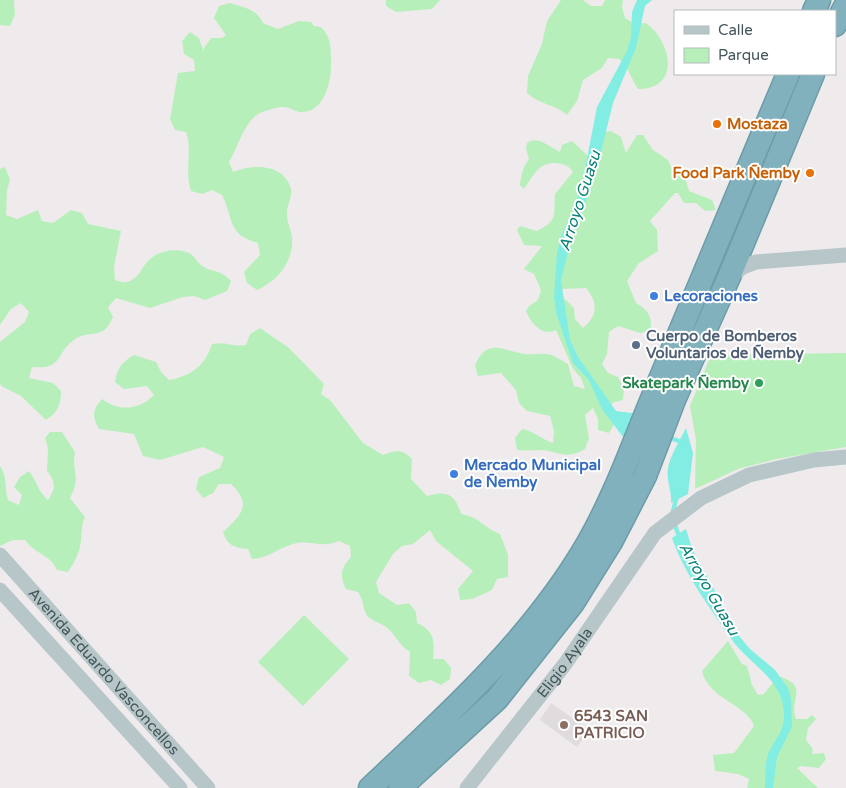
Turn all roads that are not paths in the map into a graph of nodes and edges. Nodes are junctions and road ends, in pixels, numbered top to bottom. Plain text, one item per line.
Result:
1 (846, 5) edge
2 (836, 22) edge
3 (788, 75) edge
4 (814, 75) edge
5 (846, 255) edge
6 (729, 277) junction
7 (665, 394) junction
8 (846, 457) edge
9 (636, 471) junction
10 (0, 555) edge
11 (0, 590) edge
12 (180, 788) edge
13 (208, 788) edge
14 (370, 788) edge
15 (400, 788) edge
16 (468, 788) edge

1 - 2 highway
3 - 7 highway
4 - 6 highway
5 - 6 street
6 - 7 highway
7 - 9 highway
8 - 16 street, Eligio Ayala
9 - 14 highway
9 - 15 highway
10 - 13 street, Avenida Eduardo Vasconcellos
11 - 12 street, Avenida Eduardo Vasconcellos

